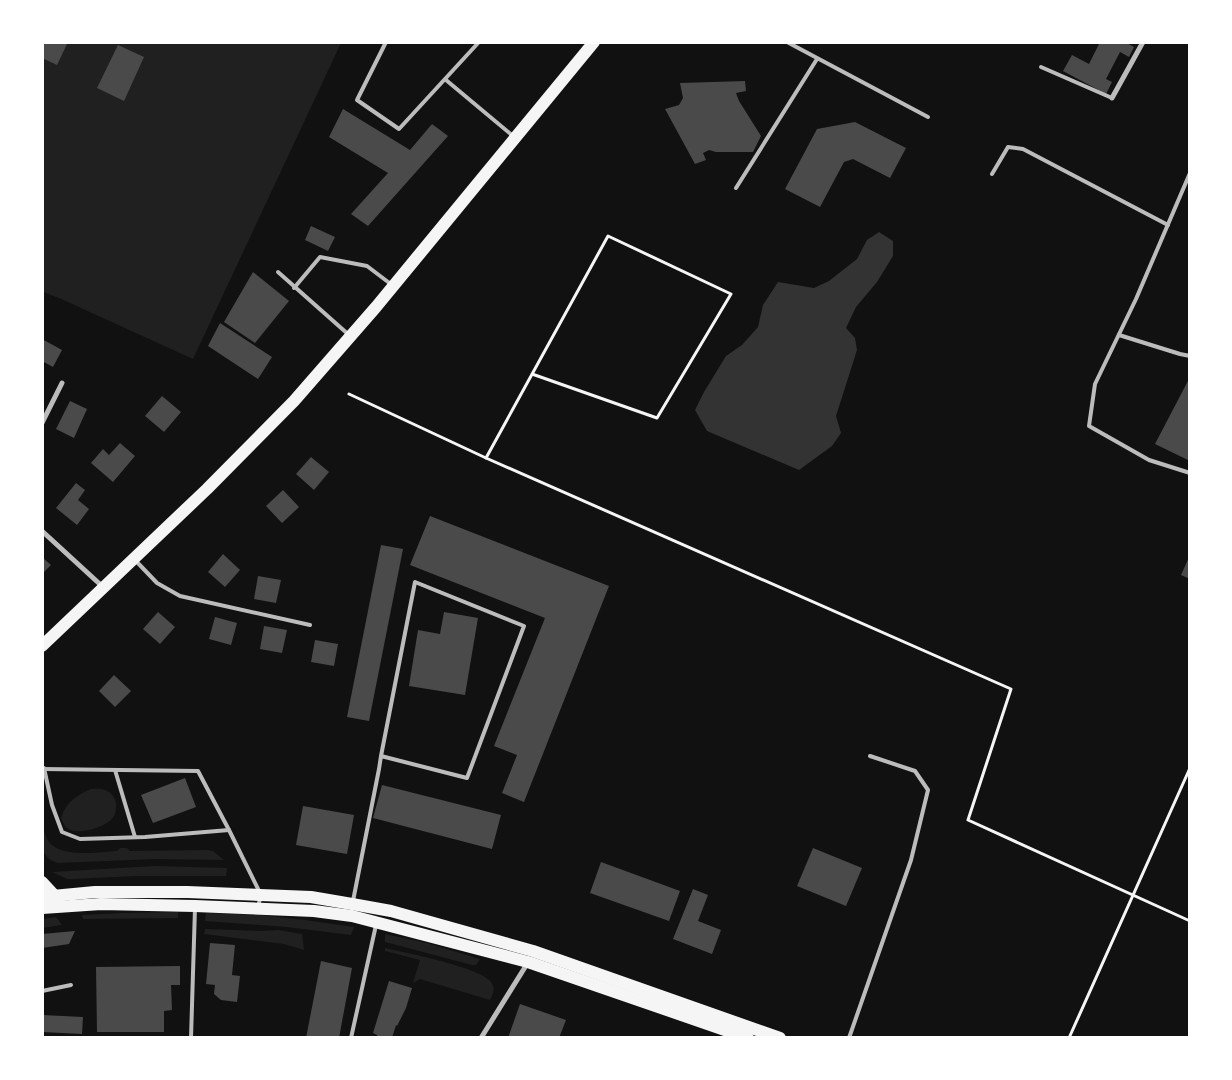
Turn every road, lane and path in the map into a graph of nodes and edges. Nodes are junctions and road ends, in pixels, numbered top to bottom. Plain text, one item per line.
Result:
1 (386, 42) edge
2 (480, 42) edge
3 (594, 42) edge
4 (787, 42) edge
5 (1143, 42) edge
6 (817, 58) junction
7 (1041, 67) dead end
8 (446, 80) junction
9 (1112, 98) joint
10 (928, 117) dead end
11 (515, 138) junction
12 (1190, 173) edge
13 (992, 174) dead end
14 (736, 188) dead end
15 (1168, 224) junction
16 (278, 272) dead end
17 (393, 286) junction
18 (294, 288) junction
19 (1119, 335) junction
20 (351, 336) junction
21 (1190, 356) edge
22 (532, 374) junction
23 (62, 383) dead end
24 (349, 394) dead end
25 (42, 423) edge
26 (486, 458) junction
27 (1190, 473) edge
28 (42, 531) edge
29 (134, 558) junction
30 (104, 587) junction
31 (310, 625) dead end
32 (42, 646) edge
33 (381, 756) junction
34 (870, 756) dead end
35 (1190, 768) edge
36 (43, 769) edge
37 (115, 770) junction
38 (229, 830) junction
39 (135, 837) junction
40 (42, 882) edge
41 (261, 895) junction
42 (1133, 895) junction
43 (52, 900) edge
44 (352, 904) junction
45 (195, 906) junction
46 (42, 908) edge
47 (257, 909) junction
48 (1190, 920) edge
49 (377, 921) junction
50 (530, 956) junction
51 (70, 985) dead end
52 (42, 991) edge
53 (191, 1038) edge
54 (351, 1038) edge
55 (481, 1038) edge
56 (748, 1038) edge
57 (780, 1038) edge
58 (849, 1038) edge
59 (1069, 1038) edge

1 - 8 lane
2 - 8 lane
3 - 11 main road
4 - 6 lane
5 - 9 street
6 - 10 lane
6 - 14 lane
7 - 9 lane
8 - 11 lane
11 - 17 main road
12 - 15 lane
13 - 15 lane
15 - 19 lane
16 - 18 lane
17 - 18 lane
17 - 20 main road
18 - 20 lane
19 - 21 lane
19 - 27 lane
20 - 29 main road
22 - 22 path
22 - 26 path
23 - 25 street
24 - 26 path
26 - 42 path
28 - 30 street
29 - 30 main road
29 - 31 lane
30 - 32 main road
33 - 33 lane
33 - 44 lane
34 - 58 lane
35 - 42 path
36 - 37 lane
36 - 39 lane
37 - 38 lane
37 - 39 lane
38 - 39 lane
38 - 41 lane
40 - 43 main road
41 - 43 main road
41 - 44 main road
41 - 47 lane
42 - 48 path
42 - 59 path
43 - 45 main road
43 - 46 main road
44 - 50 main road
45 - 47 main road
45 - 53 lane
47 - 49 main road
49 - 50 main road
49 - 54 lane
50 - 55 street
50 - 56 main road
50 - 57 main road
51 - 52 lane

